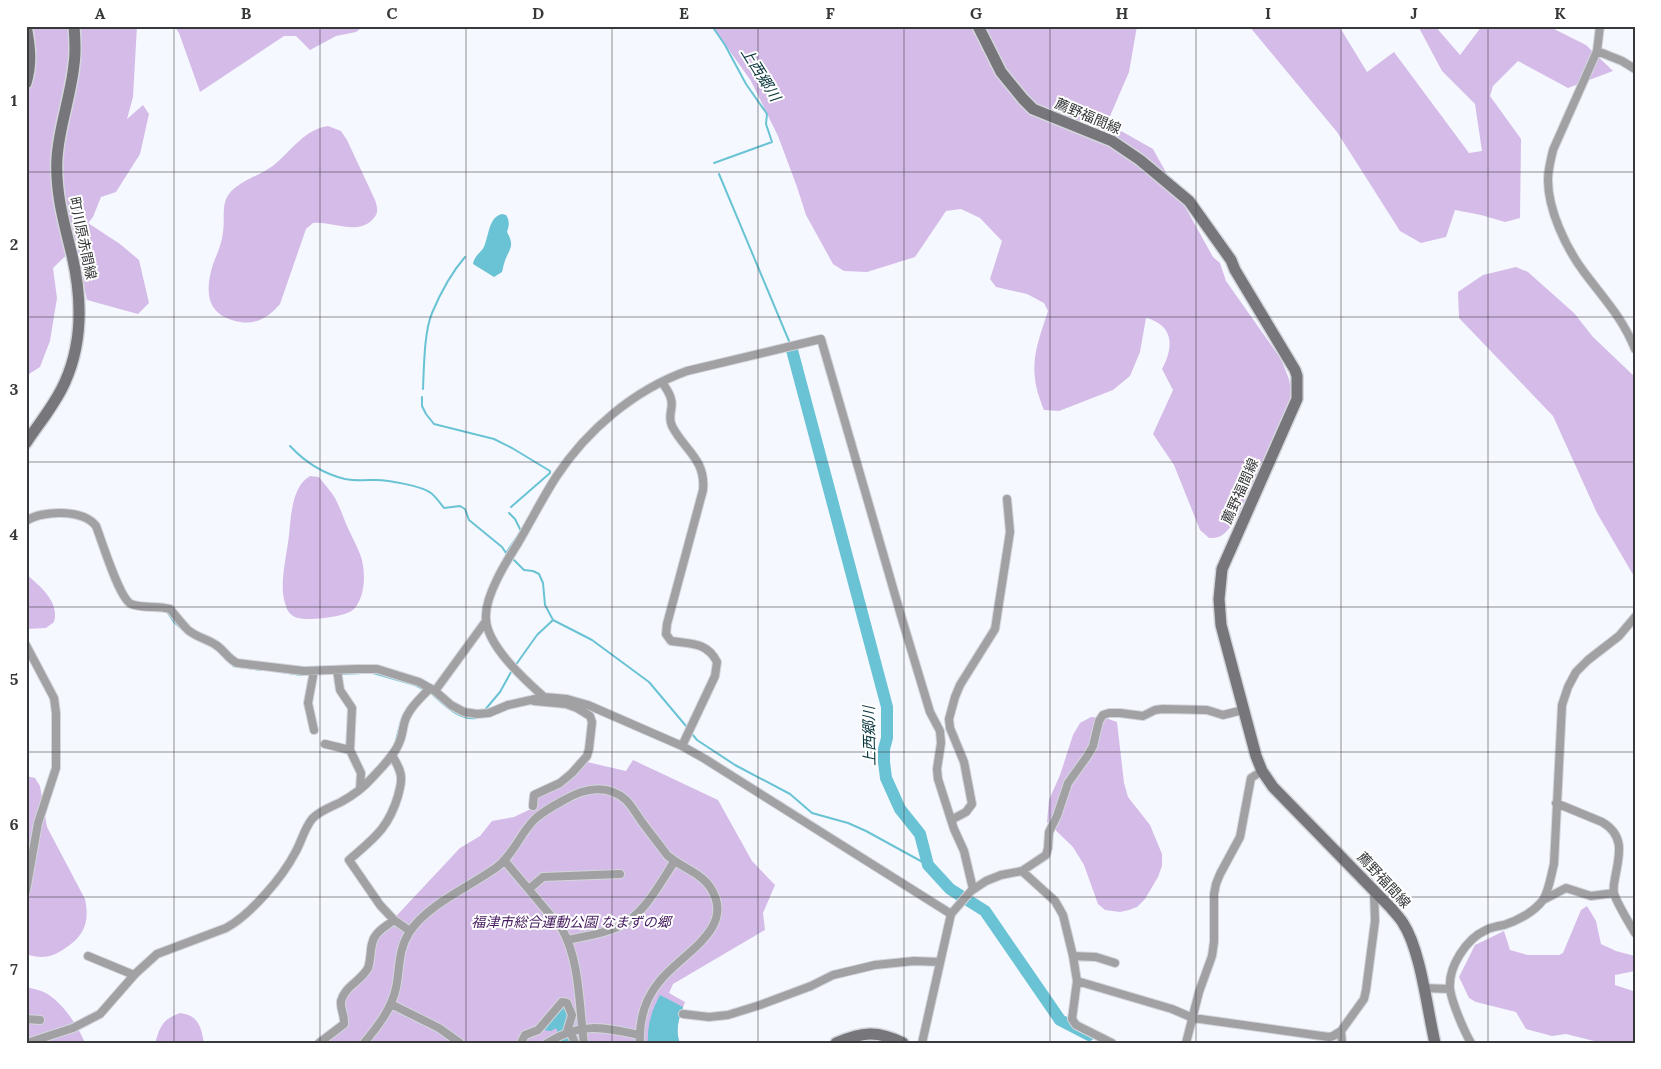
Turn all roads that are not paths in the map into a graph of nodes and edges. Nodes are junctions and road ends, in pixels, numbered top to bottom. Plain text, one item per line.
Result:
1 (26, 26) edge
2 (74, 26) edge
3 (978, 26) edge
4 (1600, 26) edge
5 (1597, 51) junction
6 (1635, 69) edge
7 (26, 83) edge
8 (1635, 349) edge
9 (662, 382) junction
10 (26, 443) edge
11 (1007, 499) dead end
12 (26, 521) edge
13 (1635, 617) edge
14 (486, 621) junction
15 (26, 645) edge
16 (337, 670) junction
17 (314, 671) junction
18 (433, 689) junction
19 (544, 697) junction
20 (529, 700) junction
21 (1243, 710) junction
22 (314, 730) dead end
23 (325, 744) dead end
24 (682, 746) junction
25 (350, 750) junction
26 (392, 755) junction
27 (1262, 771) junction
28 (360, 789) junction
29 (1556, 803) junction
30 (533, 806) dead end
31 (951, 820) junction
32 (504, 860) junction
33 (674, 862) junction
34 (1022, 871) junction
35 (620, 874) dead end
36 (529, 889) junction
37 (1374, 889) junction
38 (972, 890) junction
39 (26, 891) edge
40 (1614, 893) junction
41 (1543, 900) junction
42 (951, 914) junction
43 (394, 920) junction
44 (410, 931) junction
45 (1635, 933) edge
46 (568, 940) junction
47 (88, 956) dead end
48 (1073, 956) junction
49 (940, 962) junction
50 (1115, 963) dead end
51 (134, 975) junction
52 (1077, 981) junction
53 (1423, 988) junction
54 (1450, 989) junction
55 (391, 1004) junction
56 (683, 1014) dead end
57 (1193, 1018) junction
58 (26, 1019) edge
59 (40, 1020) dead end
60 (582, 1028) junction
61 (538, 1030) junction
62 (568, 1031) junction
63 (1341, 1031) junction
64 (639, 1039) edge
65 (27, 1043) edge
66 (319, 1043) edge
67 (364, 1043) edge
68 (460, 1043) edge
69 (521, 1043) edge
70 (546, 1043) edge
71 (575, 1043) edge
72 (584, 1043) edge
73 (836, 1043) edge
74 (903, 1043) edge
75 (922, 1043) edge
76 (1112, 1043) edge
77 (1186, 1043) edge
78 (1342, 1043) edge
79 (1434, 1043) edge
80 (1471, 1043) edge

1 - 7 main road
2 - 10 main road, 町川原赤間線
3 - 21 main road, 薦野福間線
4 - 5 street
5 - 6 street
5 - 8 street
9 - 14 street
9 - 24 street
9 - 31 street
11 - 31 street
12 - 17 street
13 - 29 street
14 - 18 street
14 - 19 street
15 - 39 street
16 - 17 street
16 - 18 street
16 - 25 street
17 - 22 street
18 - 20 street
18 - 26 street
19 - 20 street
19 - 24 street
20 - 30 street
21 - 27 main road, 薦野福間線
21 - 34 street
23 - 25 street
24 - 42 street
25 - 28 street
26 - 28 street
26 - 43 street
27 - 37 main road, 薦野福間線
27 - 57 street
28 - 51 street
29 - 40 street
29 - 41 street
31 - 38 street
32 - 33 street
32 - 36 street
32 - 44 street
33 - 46 street
33 - 64 street
34 - 38 street
34 - 48 street
35 - 36 street
36 - 46 street
37 - 53 main road, 薦野福間線
37 - 63 street
38 - 42 street
40 - 41 street
40 - 45 street
41 - 54 street
42 - 49 street
43 - 44 street
43 - 66 street
44 - 55 street
46 - 60 street
47 - 51 street
48 - 50 street
48 - 52 street
49 - 56 street
49 - 75 street
51 - 65 street
52 - 57 street
52 - 76 street
53 - 54 street
53 - 79 main road, 薦野福間線
54 - 80 street
55 - 67 street
55 - 68 street
57 - 63 street
57 - 77 street
58 - 59 street
60 - 62 street
60 - 64 street
60 - 72 street
61 - 62 street
61 - 69 street
61 - 70 street
62 - 70 street
62 - 71 street
63 - 78 street
73 - 74 main road

